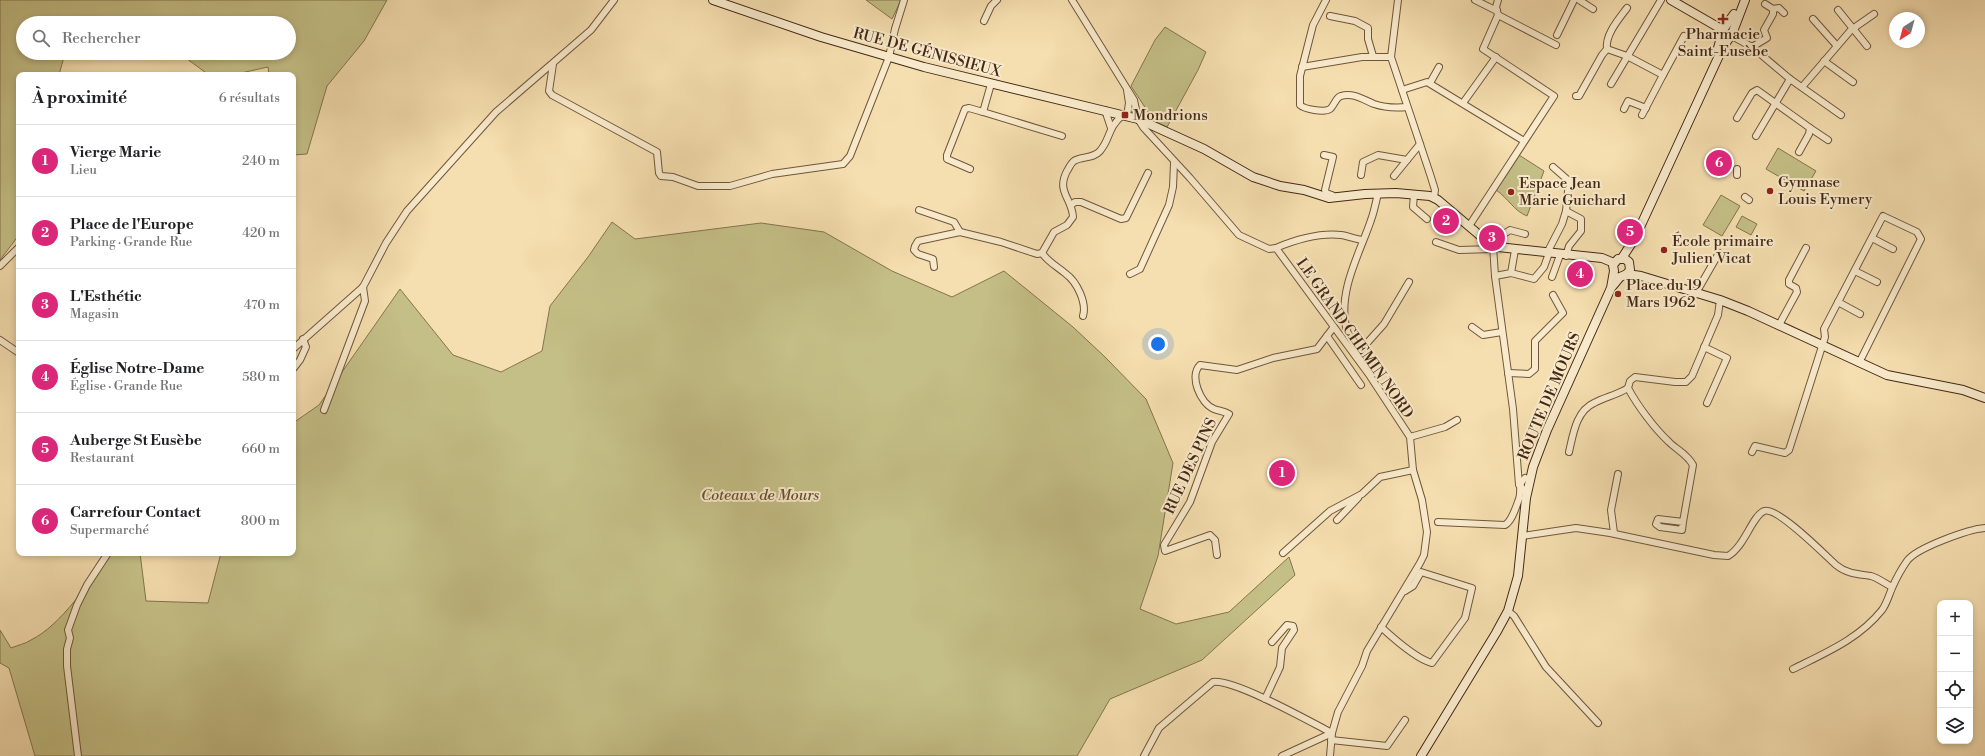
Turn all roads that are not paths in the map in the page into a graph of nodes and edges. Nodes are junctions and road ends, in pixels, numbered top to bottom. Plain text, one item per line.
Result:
1 (614, 0) edge
2 (713, 0) edge
3 (904, 0) edge
4 (997, 0) edge
5 (1072, 0) edge
6 (1326, 0) edge
7 (1398, 0) edge
8 (1475, 0) edge
9 (1498, 0) edge
10 (1574, 0) edge
11 (1579, 0) edge
12 (1661, 0) edge
13 (1671, 0) edge
14 (1740, 0) edge
15 (1745, 0) edge
16 (1681, 2) edge
17 (1765, 4) dead end
18 (1593, 8) dead end
19 (1627, 8) dead end
20 (1773, 9) junction
21 (1838, 10) dead end
22 (1784, 12) dead end
23 (1497, 13) junction
24 (1874, 14) dead end
25 (1330, 16) dead end
26 (1813, 19) dead end
27 (984, 21) dead end
28 (1853, 28) junction
29 (1727, 33) junction
30 (1557, 35) dead end
31 (1684, 36) dead end
32 (1556, 45) dead end
33 (1837, 46) junction
34 (1867, 46) dead end
35 (1752, 47) junction
36 (1607, 49) junction
37 (1373, 56) junction
38 (1627, 56) junction
39 (889, 57) junction
40 (1391, 57) junction
41 (1496, 57) junction
42 (1824, 61) junction
43 (552, 64) junction
44 (1302, 67) junction
45 (1438, 67) dead end
46 (1663, 75) junction
47 (1790, 79) junction
48 (1853, 82) dead end
49 (1430, 83) junction
50 (991, 84) junction
51 (1610, 84) dead end
52 (1802, 87) junction
53 (1127, 88) junction
54 (1402, 90) junction
55 (1576, 96) dead end
56 (1775, 102) junction
57 (1463, 103) junction
58 (1407, 107) junction
59 (1646, 108) junction
60 (1624, 109) dead end
61 (1106, 110) junction
62 (983, 112) junction
63 (1642, 115) dead end
64 (1841, 115) dead end
65 (1125, 116) junction
66 (1737, 118) dead end
67 (1138, 119) junction
68 (1111, 128) junction
69 (1810, 128) junction
70 (1062, 136) dead end
71 (1756, 136) dead end
72 (1828, 140) dead end
73 (1524, 141) junction
74 (1420, 144) junction
75 (1799, 152) dead end
76 (1324, 155) dead end
77 (1407, 160) junction
78 (1174, 163) junction
79 (1553, 167) dead end
80 (970, 169) dead end
81 (1148, 173) dead end
82 (1361, 175) dead end
83 (1394, 176) dead end
84 (1378, 194) junction
85 (1414, 194) junction
86 (1339, 197) junction
87 (1434, 197) junction
88 (1071, 206) junction
89 (919, 210) dead end
90 (1566, 212) junction
91 (1427, 219) dead end
92 (1469, 226) junction
93 (960, 232) junction
94 (1525, 234) dead end
95 (1872, 238) junction
96 (1485, 239) junction
97 (1363, 240) junction
98 (1436, 242) dead end
99 (1493, 247) junction
100 (1276, 248) junction
101 (1806, 248) dead end
102 (1892, 249) dead end
103 (16, 250) edge
104 (1515, 250) junction
105 (1042, 253) junction
106 (1548, 253) junction
107 (1719, 253) dead end
108 (1563, 255) junction
109 (0, 266) edge
110 (934, 267) dead end
111 (1614, 267) junction
112 (1626, 267) junction
113 (1855, 271) junction
114 (1511, 273) junction
115 (1130, 274) dead end
116 (1495, 276) junction
117 (1552, 277) dead end
118 (1409, 282) dead end
119 (1877, 282) dead end
120 (363, 288) junction
121 (1611, 288) junction
122 (1696, 293) junction
123 (1553, 295) dead end
124 (1720, 300) junction
125 (1838, 302) junction
126 (1860, 314) dead end
127 (1083, 316) dead end
128 (1778, 325) junction
129 (1472, 327) dead end
130 (1334, 328) junction
131 (1502, 332) junction
132 (1327, 336) junction
133 (303, 339) junction
134 (0, 340) edge
135 (1822, 344) junction
136 (296, 346) edge
137 (1704, 347) junction
138 (16, 351) edge
139 (1359, 352) junction
140 (1859, 363) junction
141 (296, 365) edge
142 (1508, 373) junction
143 (1367, 374) junction
144 (1361, 385) dead end
145 (1628, 388) junction
146 (1985, 398) edge
147 (1707, 403) dead end
148 (324, 410) dead end
149 (1457, 420) dead end
150 (1410, 438) junction
151 (1569, 452) dead end
152 (1752, 452) dead end
153 (1413, 470) junction
154 (1618, 474) dead end
155 (1518, 475) junction
156 (1528, 477) junction
157 (1519, 486) junction
158 (1362, 494) junction
159 (1524, 497) junction
160 (1338, 520) dead end
161 (1438, 522) dead end
162 (1683, 522) dead end
163 (1985, 528) edge
164 (1614, 534) junction
165 (1522, 536) junction
166 (1282, 553) dead end
167 (1217, 555) dead end
168 (106, 556) edge
169 (1892, 587) junction
170 (1405, 591) junction
171 (1508, 611) junction
172 (1382, 627) junction
173 (1272, 642) dead end
174 (1793, 669) dead end
175 (1265, 699) junction
176 (1404, 720) dead end
177 (1598, 723) dead end
178 (1332, 732) junction
179 (1331, 740) junction
180 (78, 756) edge
181 (1144, 756) edge
182 (1282, 756) edge
183 (1330, 756) edge
184 (1421, 756) edge

1 - 43 street
2 - 39 street, RUE DE GÉNISSIEUX
3 - 39 street
4 - 27 street
5 - 53 street
6 - 44 street
7 - 40 street
8 - 23 street
9 - 23 street
10 - 30 street
11 - 18 street
12 - 38 street
13 - 16 street
14 - 29 street
15 - 29 street
16 - 29 street
17 - 20 street
19 - 36 street
20 - 22 street
20 - 35 street
21 - 28 street
23 - 32 street
23 - 41 street
24 - 28 street
25 - 37 street
26 - 33 street
28 - 33 street
28 - 34 street
29 - 35 street
29 - 112 street
31 - 46 street
33 - 42 street
35 - 47 street
36 - 38 street
36 - 55 street
37 - 40 street
37 - 44 street
38 - 46 street
38 - 51 street
39 - 43 street
39 - 50 street, RUE DE GÉNISSIEUX
40 - 54 street
41 - 57 street
41 - 73 street
42 - 48 street
42 - 52 street
43 - 120 street
44 - 58 street
45 - 49 street
46 - 59 street
47 - 52 street
47 - 56 street
49 - 54 street
49 - 57 street
50 - 61 street, RUE DE GÉNISSIEUX
50 - 62 street
52 - 64 street
53 - 65 street
53 - 67 street
54 - 58 street
56 - 66 street
56 - 69 street
56 - 71 street
57 - 73 street
58 - 74 street
59 - 60 street
59 - 63 street
61 - 65 street, RUE DE GÉNISSIEUX
61 - 68 street
62 - 70 street
62 - 80 street
65 - 67 street, RUE DE GÉNISSIEUX
65 - 68 street
67 - 78 street
67 - 86 street, RUE DE GÉNISSIEUX
68 - 88 street
69 - 72 street
69 - 75 street
73 - 92 street
74 - 77 street
74 - 87 street
76 - 86 street
77 - 82 street
77 - 83 street
78 - 100 street
78 - 115 street
79 - 90 street
81 - 88 street
84 - 85 street, RUE DE GÉNISSIEUX
84 - 86 street, RUE DE GÉNISSIEUX
84 - 97 street
85 - 87 street, RUE DE GÉNISSIEUX
85 - 91 street
87 - 92 street
88 - 105 street
89 - 93 street
90 - 106 street
90 - 108 street
92 - 96 street
93 - 105 street
93 - 110 street
94 - 96 street
95 - 102 street
95 - 113 street
95 - 140 street
96 - 99 street
97 - 100 street
97 - 139 street
98 - 99 street
99 - 104 street
99 - 116 street
100 - 130 street, LE GRAND CHEMIN NORD
101 - 128 street
103 - 109 street
104 - 106 street
104 - 114 street
105 - 127 street
106 - 108 street
106 - 114 street
107 - 122 street
108 - 111 street
108 - 117 street
111 - 112 street
111 - 112 street
111 - 121 street, ROUTE DE MOURS
112 - 121 street, ROUTE DE MOURS
112 - 122 street
113 - 119 street
113 - 125 street
114 - 116 street
116 - 131 street
118 - 139 street
120 - 133 street
120 - 148 street
121 - 156 street, ROUTE DE MOURS
122 - 124 street
123 - 142 street
124 - 128 street
124 - 137 street
125 - 126 street
125 - 135 street
128 - 135 street
129 - 131 street
130 - 132 street, RUE DES PINS
130 - 143 street, LE GRAND CHEMIN NORD
131 - 142 street
132 - 144 street
132 - 167 street, RUE DES PINS
133 - 136 street
133 - 141 street
134 - 138 street
135 - 140 street
135 - 152 street
137 - 145 street
137 - 147 street
139 - 143 street
140 - 146 street
142 - 155 street
143 - 150 street, LE GRAND CHEMIN NORD
145 - 151 street
145 - 162 street
149 - 150 street
150 - 153 street, LE GRAND CHEMIN NORD
153 - 158 street
153 - 170 street, LE GRAND CHEMIN NORD
154 - 164 street
155 - 156 street
155 - 157 street
156 - 157 street
156 - 159 street, ROUTE DE MOURS
157 - 159 street
158 - 160 street
158 - 166 street
159 - 161 street
159 - 165 street, ROUTE DE MOURS
163 - 169 street
164 - 165 street
164 - 169 street
165 - 171 street, ROUTE DE MOURS
168 - 180 street
169 - 174 street
170 - 172 street, LE GRAND CHEMIN NORD
170 - 172 street
171 - 177 street
171 - 184 street, ROUTE DE MOURS
172 - 178 street, LE GRAND CHEMIN NORD
173 - 175 street
175 - 178 street
175 - 181 street
176 - 179 street
178 - 179 street, LE GRAND CHEMIN NORD
178 - 182 street
179 - 183 street, LE GRAND CHEMIN NORD

